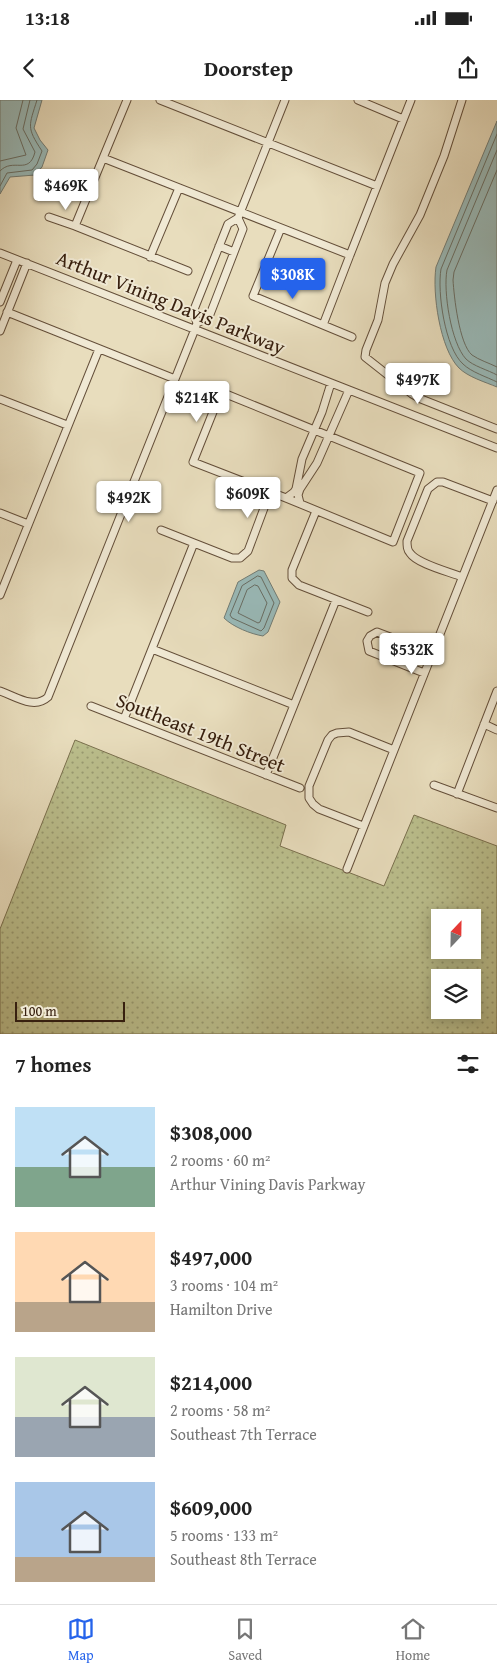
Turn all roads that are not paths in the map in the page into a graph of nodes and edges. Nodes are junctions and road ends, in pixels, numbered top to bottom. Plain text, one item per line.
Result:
1 (127, 100) edge
2 (160, 100) edge
3 (284, 100) edge
4 (358, 100) edge
5 (411, 100) edge
6 (462, 100) edge
7 (403, 118) junction
8 (268, 142) junction
9 (103, 158) junction
10 (377, 186) junction
11 (179, 188) junction
12 (240, 215) junction
13 (49, 217) dead end
14 (75, 226) junction
15 (281, 228) junction
16 (219, 246) junction
17 (234, 252) junction
18 (0, 253) edge
19 (350, 255) junction
20 (150, 256) junction
21 (17, 260) junction
22 (27, 263) junction
23 (188, 271) dead end
24 (0, 302) edge
25 (7, 312) junction
26 (323, 324) junction
27 (196, 326) junction
28 (0, 331) edge
29 (352, 336) dead end
30 (98, 349) junction
31 (175, 379) junction
32 (331, 382) junction
33 (349, 390) junction
34 (0, 398) edge
35 (68, 425) junction
36 (497, 429) edge
37 (314, 430) junction
38 (328, 435) junction
39 (497, 448) edge
40 (300, 466) junction
41 (312, 472) junction
42 (497, 490) edge
43 (270, 492) junction
44 (286, 498) junction
45 (493, 501) junction
46 (300, 503) junction
47 (316, 511) junction
48 (0, 513) edge
49 (28, 524) junction
50 (161, 530) dead end
51 (194, 543) junction
52 (462, 577) junction
53 (0, 595) edge
54 (336, 600) junction
55 (368, 612) dead end
56 (152, 649) junction
57 (432, 653) junction
58 (424, 673) junction
59 (0, 691) edge
60 (497, 691) edge
61 (294, 705) junction
62 (91, 706) dead end
63 (124, 719) junction
64 (484, 724) junction
65 (497, 730) edge
66 (394, 750) junction
67 (266, 775) junction
68 (434, 784) dead end
69 (300, 788) dead end
70 (457, 794) junction
71 (497, 808) edge
72 (363, 826) junction
73 (346, 868) dead end

1 - 9 street
2 - 8 street
3 - 8 street
4 - 7 street
5 - 7 street
6 - 36 street
7 - 10 street
8 - 10 street
8 - 12 street
9 - 11 street
9 - 14 street
10 - 19 street
11 - 12 street
11 - 20 street
12 - 15 street
12 - 16 street
12 - 17 street
13 - 14 street
14 - 20 street
15 - 19 street
15 - 26 street
16 - 17 street
16 - 27 street
17 - 27 street
18 - 21 street, Arthur Vining Davis Parkway
19 - 26 street
20 - 23 street
21 - 22 street, Arthur Vining Davis Parkway
21 - 24 street
22 - 25 street
22 - 27 street, Arthur Vining Davis Parkway
25 - 28 street
25 - 30 street
26 - 29 street
27 - 31 street
27 - 32 street, Arthur Vining Davis Parkway
30 - 31 street
30 - 35 street
31 - 59 street
32 - 33 street, Arthur Vining Davis Parkway
32 - 37 street
33 - 38 street
33 - 39 street, Arthur Vining Davis Parkway
34 - 35 street
35 - 49 street
37 - 38 street
37 - 40 street
37 - 43 street
38 - 41 street
38 - 47 street
40 - 41 street
40 - 44 street
41 - 46 street
42 - 45 street
43 - 44 street
43 - 51 street
44 - 46 street
45 - 52 street
45 - 52 street
46 - 47 street
47 - 54 street
48 - 49 street
49 - 53 street
50 - 51 street
51 - 56 street
52 - 57 street
54 - 55 street
54 - 61 street
56 - 61 street
56 - 63 street
57 - 58 street
57 - 58 street
58 - 66 street
60 - 64 street
61 - 67 street
62 - 63 street, Southeast 19th Street
63 - 67 street, Southeast 19th Street
64 - 65 street
64 - 70 street
66 - 72 street
66 - 72 street
67 - 69 street, Southeast 19th Street
68 - 70 street
70 - 71 street
72 - 73 street

